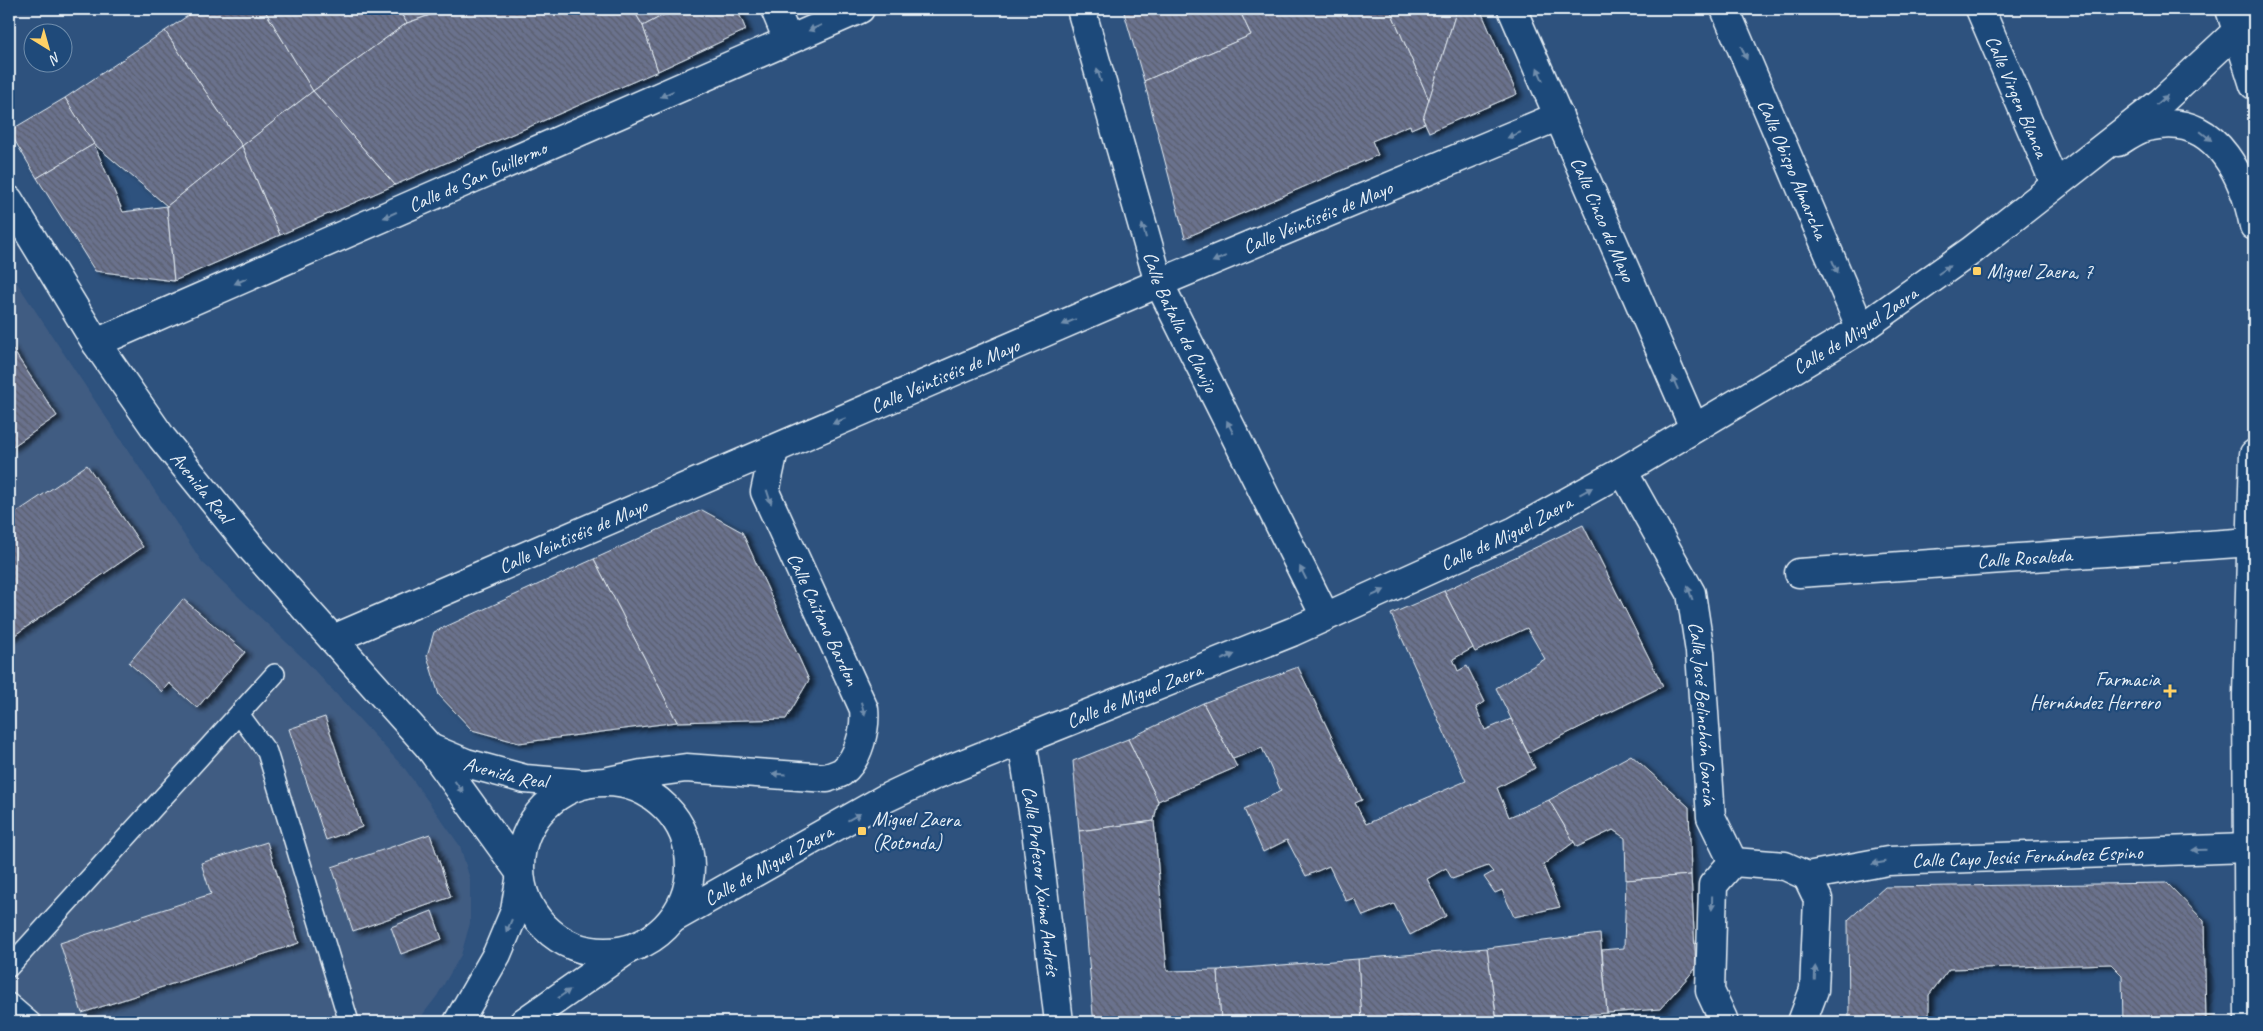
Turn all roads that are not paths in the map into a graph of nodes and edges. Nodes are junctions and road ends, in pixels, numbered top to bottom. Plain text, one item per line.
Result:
1 (775, 9) edge
2 (860, 9) edge
3 (1081, 9) edge
4 (1512, 9) edge
5 (1725, 9) edge
6 (1980, 9) edge
7 (2240, 17) edge
8 (788, 40) junction
9 (2254, 85) edge
10 (1559, 116) junction
11 (2097, 153) junction
12 (2055, 184) junction
13 (9, 200) edge
14 (2254, 226) edge
15 (1159, 284) junction
16 (1861, 329) junction
17 (96, 343) junction
18 (1694, 428) junction
19 (774, 450) junction
20 (2254, 454) edge
21 (1623, 471) junction
22 (2254, 486) edge
23 (2252, 542) junction
24 (1799, 573) dead end
25 (1325, 616) junction
26 (333, 639) junction
27 (275, 674) dead end
28 (239, 714) junction
29 (1022, 740) junction
30 (430, 748) junction
31 (597, 783) junction
32 (2248, 848) junction
33 (1733, 862) junction
34 (520, 875) junction
35 (1807, 876) junction
36 (674, 918) junction
37 (629, 949) junction
38 (9, 968) edge
39 (9, 1003) edge
40 (1721, 1021) edge
41 (1800, 1021) edge
42 (31, 1022) edge
43 (349, 1022) edge
44 (458, 1022) edge
45 (524, 1022) edge
46 (1058, 1022) edge
47 (2248, 1022) edge

1 - 8 street
2 -> 8 street, Calle de San Guillermo
15 -> 3 street, Calle Batalla de Clavijo
10 -> 4 street, Calle Cinco de Mayo
5 -> 16 street, Calle Obispo Almarcha
6 - 12 street, Calle Virgen Blanca
7 - 9 street
11 -> 7 street, Calle de Miguel Zaera
8 -> 17 street, Calle de San Guillermo
10 -> 15 street, Calle Veintiséis de Mayo
18 -> 10 street, Calle Cinco de Mayo
11 - 12 street, Calle de Miguel Zaera
11 -> 14 street
16 -> 12 street, Calle de Miguel Zaera
13 - 17 street, Avenida Real
15 -> 19 street, Calle Veintiséis de Mayo
25 -> 15 street, Calle Batalla de Clavijo
16 - 18 street, Calle de Miguel Zaera
17 - 26 street, Avenida Real
18 - 21 street, Calle de Miguel Zaera
19 - 26 street, Calle Veintiséis de Mayo
19 -> 31 street, Calle Caitano Bardon
20 - 22 street
25 -> 21 street, Calle de Miguel Zaera
33 -> 21 street, Calle José Belinchón García
22 - 23 street
23 - 24 street, Calle Rosaleda
23 - 32 street
29 -> 25 street, Calle de Miguel Zaera
26 - 30 street, Avenida Real
27 - 28 lane
28 - 38 lane
28 - 43 lane
36 -> 29 street, Calle de Miguel Zaera
29 - 46 street, Calle Profesor Xaime Andrés
30 - 31 street, Avenida Real
30 -> 34 street, Avenida Real
31 - 34 street
31 - 36 street
32 -> 35 street, Calle Cayo Jesús Fernández Espino
32 - 47 street
33 - 35 street
33 -> 40 street
34 - 37 street
34 -> 44 street
41 -> 35 street
36 - 37 street
45 -> 37 street
39 - 42 lane

